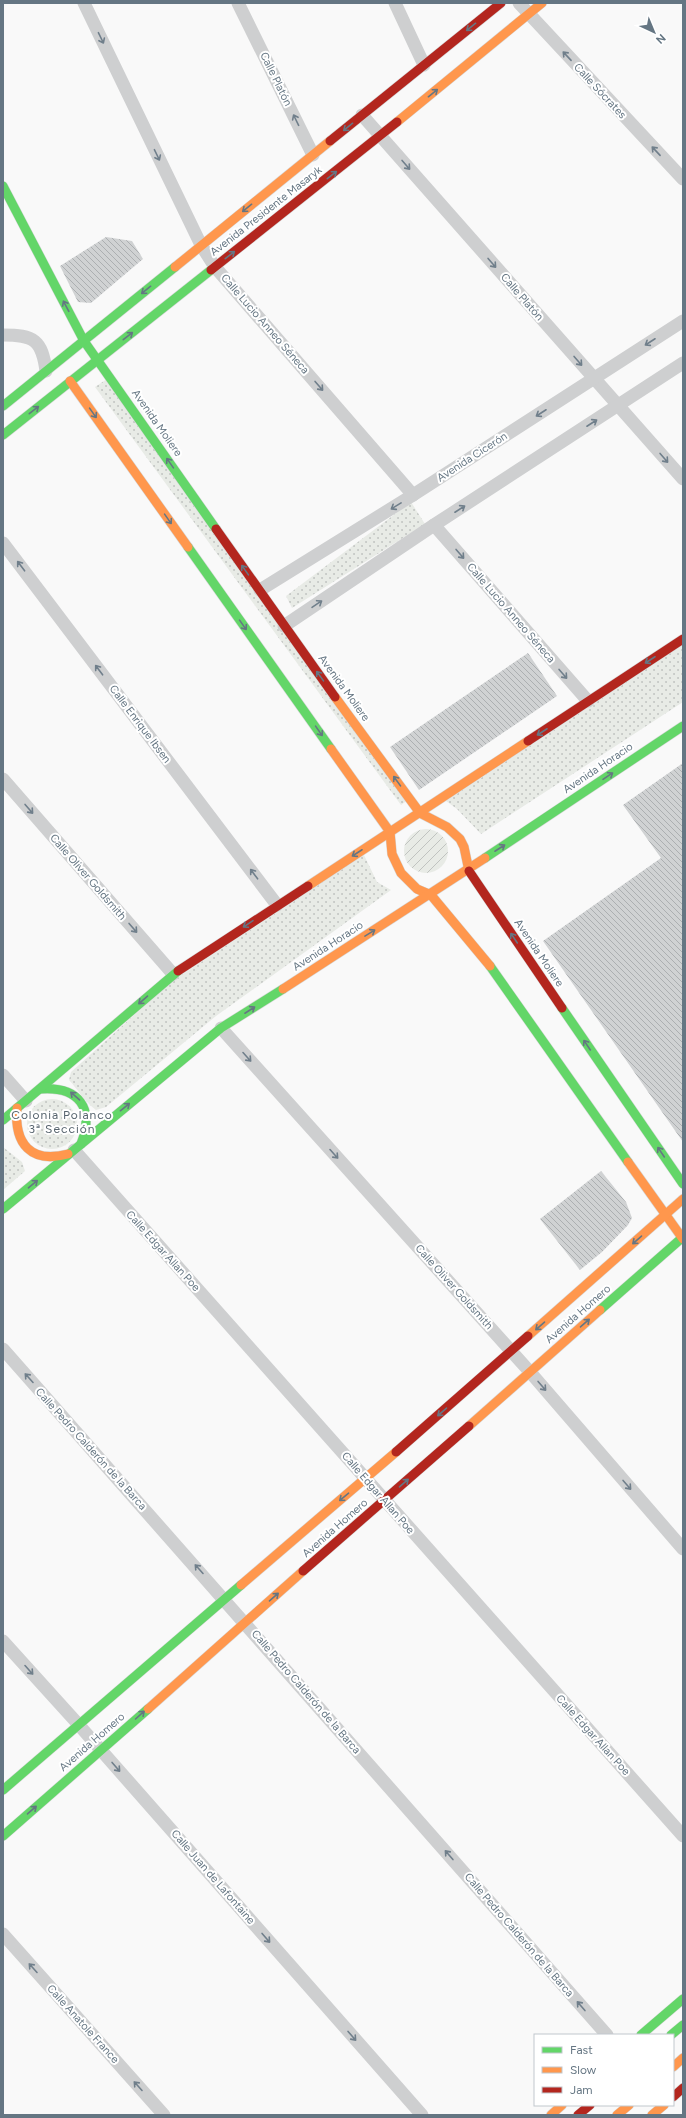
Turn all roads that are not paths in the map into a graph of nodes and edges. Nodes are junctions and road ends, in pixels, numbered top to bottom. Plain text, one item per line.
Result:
1 (84, 3) edge
2 (238, 3) edge
3 (395, 3) edge
4 (501, 3) edge
5 (519, 3) edge
6 (542, 3) edge
7 (528, 14) junction
8 (424, 65) junction
9 (362, 115) junction
10 (380, 136) junction
11 (313, 155) junction
12 (683, 179) edge
13 (3, 186) edge
14 (201, 245) junction
15 (215, 267) junction
16 (683, 321) edge
17 (3, 335) edge
18 (84, 341) junction
19 (97, 360) junction
20 (683, 363) edge
21 (46, 371) junction
22 (594, 379) junction
23 (70, 381) junction
24 (3, 406) edge
25 (619, 406) junction
26 (3, 435) edge
27 (683, 479) edge
28 (413, 495) junction
29 (434, 525) junction
30 (3, 542) edge
31 (260, 590) junction
32 (284, 626) junction
33 (683, 639) edge
34 (588, 702) junction
35 (683, 726) edge
36 (3, 779) edge
37 (420, 812) junction
38 (390, 832) junction
39 (468, 870) junction
40 (431, 895) junction
41 (277, 905) junction
42 (173, 974) junction
43 (221, 1028) junction
44 (3, 1075) edge
45 (40, 1089) junction
46 (21, 1104) junction
47 (3, 1120) edge
48 (74, 1149) junction
49 (683, 1184) edge
50 (683, 1199) edge
51 (3, 1209) edge
52 (666, 1214) junction
53 (683, 1238) edge
54 (3, 1349) edge
55 (511, 1351) junction
56 (530, 1372) junction
57 (366, 1478) junction
58 (384, 1500) junction
59 (683, 1549) edge
60 (224, 1599) junction
61 (245, 1622) junction
62 (3, 1641) edge
63 (78, 1724) junction
64 (101, 1750) junction
65 (3, 1790) edge
66 (3, 1836) edge
67 (683, 1836) edge
68 (3, 1934) edge
69 (683, 1999) edge
70 (683, 2025) edge
71 (606, 2034) edge
72 (642, 2034) edge
73 (672, 2034) edge
74 (683, 2058) edge
75 (674, 2066) edge
76 (683, 2088) edge
77 (674, 2096) edge
78 (561, 2106) edge
79 (589, 2106) edge
80 (628, 2106) edge
81 (663, 2106) edge
82 (164, 2115) edge
83 (422, 2115) edge
84 (551, 2115) edge
85 (578, 2115) edge
86 (617, 2115) edge
87 (652, 2115) edge

1 -> 14 street, Calle Lucio Anneo Séneca
11 -> 2 street, Calle Platón
3 - 8 street
4 -> 8 street, Avenida Presidente Masaryk
5 - 7 street, Calle Sócrates
6 - 7 street, Avenida Presidente Masaryk
10 -> 7 street, Avenida Presidente Masaryk
12 -> 7 street, Calle Sócrates
8 - 9 street, Avenida Presidente Masaryk
9 - 10 street, Calle Platón
9 -> 11 street, Avenida Presidente Masaryk
15 -> 10 street, Avenida Presidente Masaryk
10 -> 22 street, Calle Platón
11 -> 14 street, Avenida Presidente Masaryk
18 -> 13 street, Avenida Moliere
14 - 15 street, Calle Lucio Anneo Séneca
14 -> 18 street, Avenida Presidente Masaryk
19 -> 15 street, Avenida Presidente Masaryk
15 -> 28 street, Calle Lucio Anneo Séneca
16 -> 22 street, Avenida Cicerón
17 - 21 street
18 - 19 street, Avenida Moliere
18 - 21 street, Avenida Presidente Masaryk
19 - 23 street, Avenida Presidente Masaryk
31 -> 19 street, Avenida Moliere
20 - 25 street
21 - 24 street, Avenida Presidente Masaryk
22 - 25 street, Calle Platón
22 -> 28 street, Avenida Cicerón
26 -> 23 street, Avenida Presidente Masaryk
23 -> 38 street
25 -> 27 street, Calle Platón
29 -> 25 street
28 -> 31 street, Avenida Cicerón
32 -> 29 street
29 -> 34 street, Calle Lucio Anneo Séneca
41 -> 30 street, Calle Enrique Ibsen
31 - 32 street, Avenida Moliere
37 -> 32 street, Avenida Moliere
33 -> 34 street
34 -> 37 street
39 -> 35 street, Avenida Horacio
36 -> 42 street, Calle Oliver Goldsmith
37 - 38 street
37 - 39 street, Avenida Moliere
38 - 40 street
38 -> 41 street
39 - 40 street, Avenida Horacio
49 -> 39 street, Avenida Moliere
43 -> 40 street, Avenida Horacio
40 - 52 street
41 -> 42 street
42 -> 45 street
48 -> 43 street, Avenida Horacio
43 -> 55 street, Calle Oliver Goldsmith
44 - 46 street
45 - 46 street
48 -> 45 street
46 - 47 street
46 - 48 street
51 -> 48 street, Avenida Horacio
48 - 57 street, Calle Edgar Allan Poe
50 - 52 street, Avenida Homero
52 - 53 street
52 -> 55 street, Avenida Homero
56 -> 53 street, Avenida Homero
60 -> 54 street, Calle Pedro Calderón de la Barca
55 - 56 street, Calle Oliver Goldsmith
55 -> 57 street, Avenida Homero
58 -> 56 street, Avenida Homero
56 -> 59 street, Calle Oliver Goldsmith
57 - 58 street, Calle Edgar Allan Poe
57 -> 60 street, Avenida Homero
61 -> 58 street, Avenida Homero
58 - 67 street, Calle Edgar Allan Poe
60 - 61 street, Calle Pedro Calderón de la Barca
60 - 63 street, Avenida Homero
64 -> 61 street, Avenida Homero
71 -> 61 street, Calle Pedro Calderón de la Barca
62 -> 63 street, Calle Juan de Lafontaine
63 - 64 street, Calle Juan de Lafontaine
63 - 65 street, Avenida Homero
66 -> 64 street, Avenida Homero
64 -> 83 street, Calle Juan de Lafontaine
82 -> 68 street, Calle Anatole France
69 - 72 street
70 - 73 street
74 - 75 street
76 - 77 street
78 - 84 street
79 - 85 street
80 - 86 street
81 - 87 street

